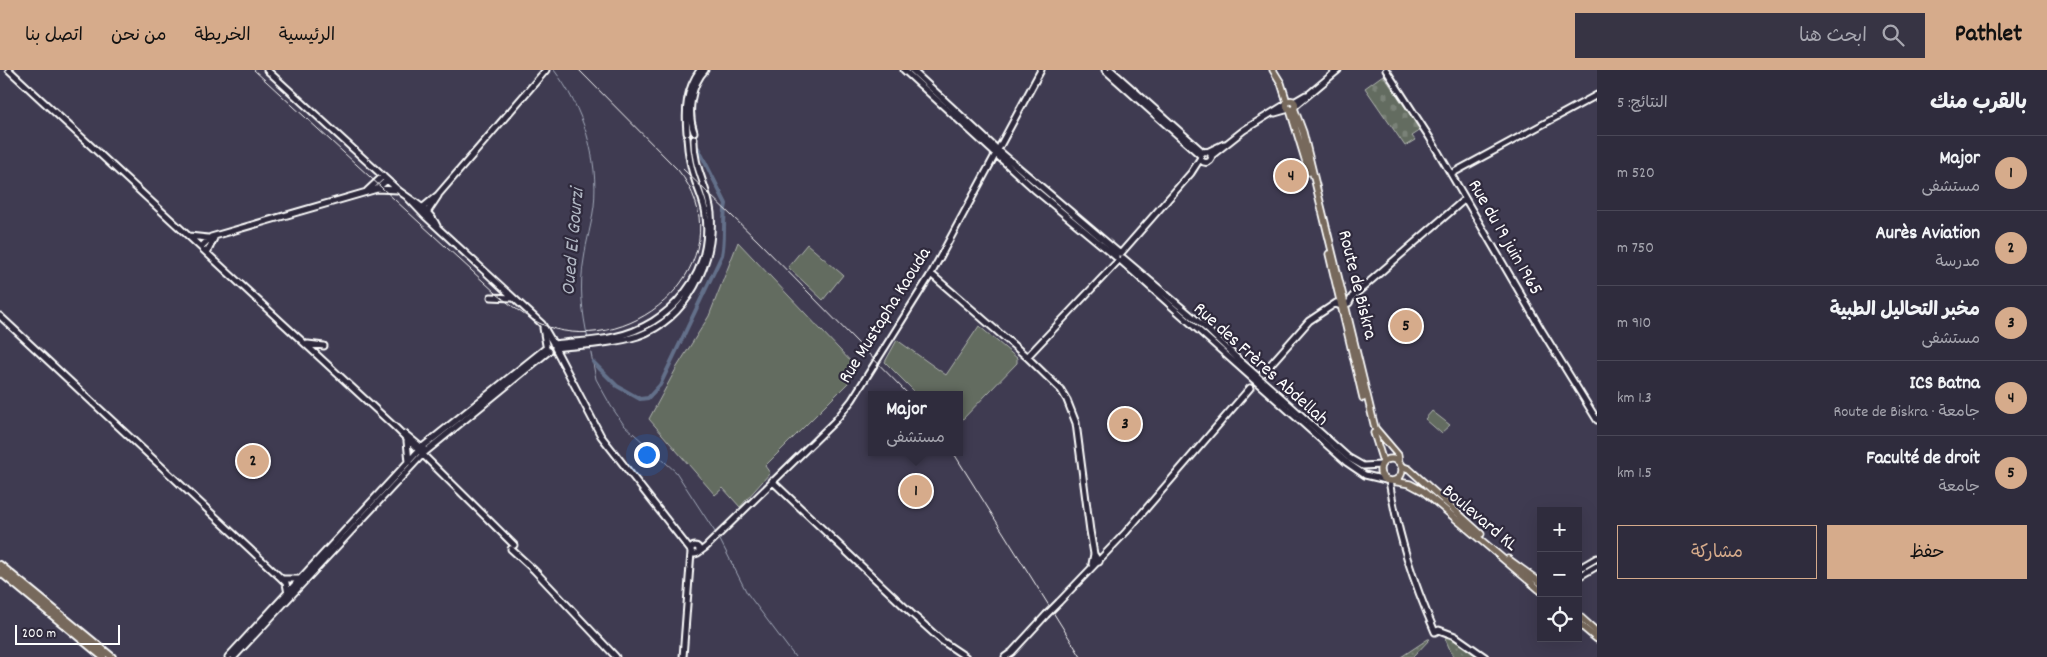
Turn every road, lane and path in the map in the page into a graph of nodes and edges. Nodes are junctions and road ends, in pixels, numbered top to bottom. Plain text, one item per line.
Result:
1 (8, 70) edge
2 (267, 70) edge
3 (700, 70) edge
4 (705, 70) edge
5 (904, 70) edge
6 (912, 70) edge
7 (1042, 70) edge
8 (1104, 70) edge
9 (1111, 70) edge
10 (1272, 70) edge
11 (1338, 70) edge
12 (1386, 70) edge
13 (544, 72) edge
14 (1597, 95) edge
15 (1143, 101) junction
16 (1291, 105) junction
17 (694, 132) junction
18 (687, 136) junction
19 (694, 140) junction
20 (997, 153) junction
21 (1205, 156) junction
22 (1450, 174) junction
23 (385, 178) junction
24 (376, 189) junction
25 (398, 190) junction
26 (367, 191) junction
27 (410, 198) junction
28 (1465, 200) junction
29 (433, 201) junction
30 (421, 209) junction
31 (426, 214) junction
32 (434, 219) junction
33 (437, 226) junction
34 (188, 236) junction
35 (215, 236) junction
36 (208, 238) junction
37 (200, 247) junction
38 (207, 253) junction
39 (1119, 257) junction
40 (931, 274) junction
41 (491, 297) dead end
42 (1341, 297) junction
43 (1352, 297) junction
44 (514, 299) junction
45 (1341, 305) junction
46 (0, 316) edge
47 (542, 325) junction
48 (550, 336) junction
49 (600, 341) junction
50 (306, 344) junction
51 (570, 344) junction
52 (324, 346) dead end
53 (551, 347) junction
54 (1027, 357) junction
55 (563, 361) junction
56 (1257, 380) junction
57 (1597, 420) edge
58 (396, 428) junction
59 (406, 438) junction
60 (422, 451) junction
61 (409, 462) junction
62 (1382, 463) junction
63 (1400, 465) junction
64 (772, 481) junction
65 (1389, 481) junction
66 (682, 539) junction
67 (711, 543) junction
68 (696, 546) junction
69 (694, 552) junction
70 (1098, 555) junction
71 (1597, 558) edge
72 (0, 565) edge
73 (1597, 566) edge
74 (1582, 567) edge
75 (0, 572) edge
76 (1582, 574) edge
77 (301, 579) junction
78 (1080, 580) junction
79 (1537, 580) edge
80 (284, 581) junction
81 (296, 585) junction
82 (1537, 588) edge
83 (289, 595) junction
84 (59, 617) junction
85 (1582, 619) edge
86 (1582, 626) edge
87 (1597, 632) edge
88 (1597, 639) edge
89 (1011, 654) edge
90 (102, 657) edge
91 (112, 657) edge
92 (228, 657) edge
93 (234, 657) edge
94 (616, 657) edge
95 (683, 657) edge
96 (966, 657) edge
97 (1005, 657) edge
98 (1486, 657) edge

1 - 34 street
2 - 23 street
3 - 18 street
4 - 17 street
5 - 20 street, Rue des Frères Abdellah
6 - 20 street, Rue des Frères Abdellah
7 - 20 street, Rue Mustapha Kaouda
8 - 15 street
9 - 15 street
10 - 16 main road, Route de Biskra
11 - 16 street
12 - 22 street, Rue du 19 juin 1965
13 - 29 street
14 - 22 street
15 - 21 street
16 - 21 street
16 - 42 main road, Route de Biskra
17 - 18 street
17 - 19 street
18 - 19 street
18 - 49 street
19 - 49 street
20 - 39 street, Rue des Frères Abdellah
20 - 40 street, Rue Mustapha Kaouda
21 - 39 street
22 - 28 street, Rue du 19 juin 1965
23 - 24 street
23 - 25 street
23 - 26 street
24 - 25 street
24 - 26 street
25 - 27 street
26 - 35 street
27 - 29 street
27 - 30 street
28 - 43 street
28 - 57 street, Rue du 19 juin 1965
29 - 30 street
29 - 31 street
29 - 32 street
30 - 31 street
31 - 32 street
31 - 33 street
32 - 33 street
33 - 44 street
34 - 36 street
34 - 37 street
35 - 36 street
35 - 38 street
36 - 37 street
37 - 38 street
38 - 50 street
39 - 54 street
39 - 56 street, Rue des Frères Abdellah
40 - 54 street
40 - 64 street, Rue Mustapha Kaouda
41 - 44 street
42 - 43 street
42 - 45 main road, Route de Biskra
43 - 45 street
44 - 47 street
45 - 56 street
45 - 62 main road, Route de Biskra
45 - 63 main road, Route de Biskra
46 - 80 street
47 - 48 street
47 - 53 street
48 - 51 street
48 - 53 street
49 - 51 street
50 - 52 street
50 - 58 street
51 - 53 street
51 - 55 street
53 - 55 street
53 - 60 street
54 - 70 street
55 - 66 street
56 - 62 street, Rue des Frères Abdellah
56 - 65 street, Rue des Frères Abdellah
56 - 70 street
58 - 59 street
58 - 60 street
59 - 60 street
59 - 61 street
60 - 61 street
60 - 83 street
60 - 94 street
61 - 77 street
62 - 63 main road
62 - 65 main road
63 - 65 main road
63 - 79 main road, Boulevard KL
64 - 67 street, Rue Mustapha Kaouda
64 - 96 street
65 - 82 main road, Boulevard KL
65 - 98 street
66 - 68 street
66 - 69 street
67 - 68 street
67 - 69 street, Rue Mustapha Kaouda
68 - 69 street
69 - 95 street
70 - 78 street
70 - 78 street
71 - 74 street
72 - 84 highway
73 - 76 street
75 - 84 highway
77 - 80 street
77 - 81 street
78 - 89 street, bridge
80 - 81 street
80 - 83 street
81 - 83 street
83 - 92 street
83 - 93 street
84 - 90 highway
84 - 91 highway
85 - 87 main road
86 - 88 main road
89 - 97 street

